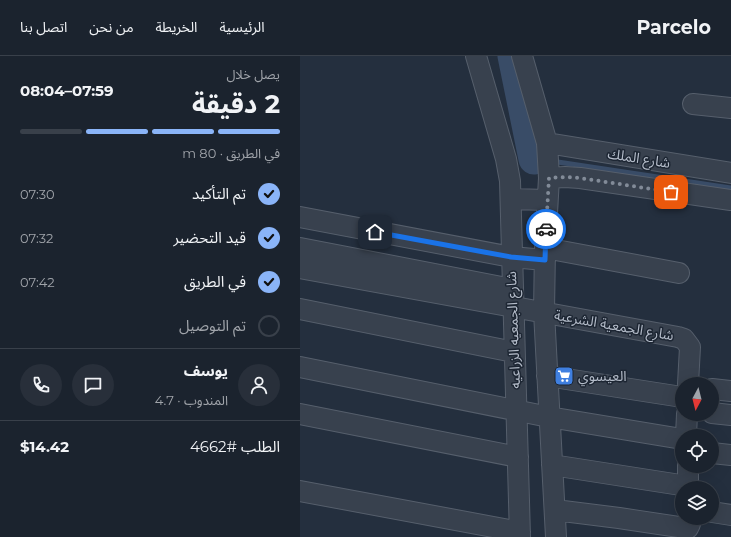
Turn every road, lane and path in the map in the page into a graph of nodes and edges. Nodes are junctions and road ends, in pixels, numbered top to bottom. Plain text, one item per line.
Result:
1 (476, 56) edge
2 (522, 56) edge
3 (693, 104) dead end
4 (731, 108) edge
5 (547, 143) junction
6 (731, 173) edge
7 (549, 178) junction
8 (511, 199) junction
9 (547, 200) junction
10 (731, 200) edge
11 (300, 217) edge
12 (300, 248) edge
13 (545, 254) junction
14 (511, 257) junction
15 (300, 268) edge
16 (679, 273) dead end
17 (512, 298) junction
18 (300, 309) edge
19 (544, 312) junction
20 (514, 352) junction
21 (300, 367) edge
22 (548, 376) junction
23 (688, 377) edge
24 (719, 390) edge
25 (731, 391) edge
26 (675, 396) edge
27 (516, 411) junction
28 (300, 414) edge
29 (719, 414) edge
30 (731, 415) edge
31 (549, 417) junction
32 (675, 438) edge
33 (719, 454) edge
34 (731, 455) edge
35 (518, 457) junction
36 (552, 465) junction
37 (675, 485) edge
38 (300, 490) edge
39 (555, 510) junction
40 (719, 513) edge
41 (731, 515) edge
42 (690, 525) edge
43 (520, 534) edge
44 (556, 537) edge

1 - 8 street, شارع الجمعيه الزراعيه
2 - 5 street
3 - 4 street
5 - 6 street, شارع الملك
5 - 7 street
7 - 9 street
7 - 10 street
8 - 9 street
8 - 14 street, شارع الجمعيه الزراعيه
9 - 13 street
11 - 14 street
12 - 17 street
13 - 14 street
13 - 16 street
13 - 19 street
14 - 17 street, شارع الجمعيه الزراعيه
15 - 17 street
17 - 19 street, شارع الجمعية الشرعية
17 - 20 street, شارع الجمعيه الزراعيه
18 - 20 street
19 - 22 street
19 - 23 street, شارع الجمعية الشرعية
20 - 27 street, شارع الجمعيه الزراعيه
21 - 27 street
22 - 26 street
22 - 31 street
24 - 25 street
27 - 31 street
27 - 35 street, شارع الجمعيه الزراعيه
28 - 35 street
29 - 30 street
31 - 32 street
31 - 36 street
33 - 34 street
35 - 43 street, شارع الجمعيه الزراعيه
36 - 37 street
36 - 39 street
38 - 43 street
39 - 42 street
39 - 44 street
40 - 41 street

